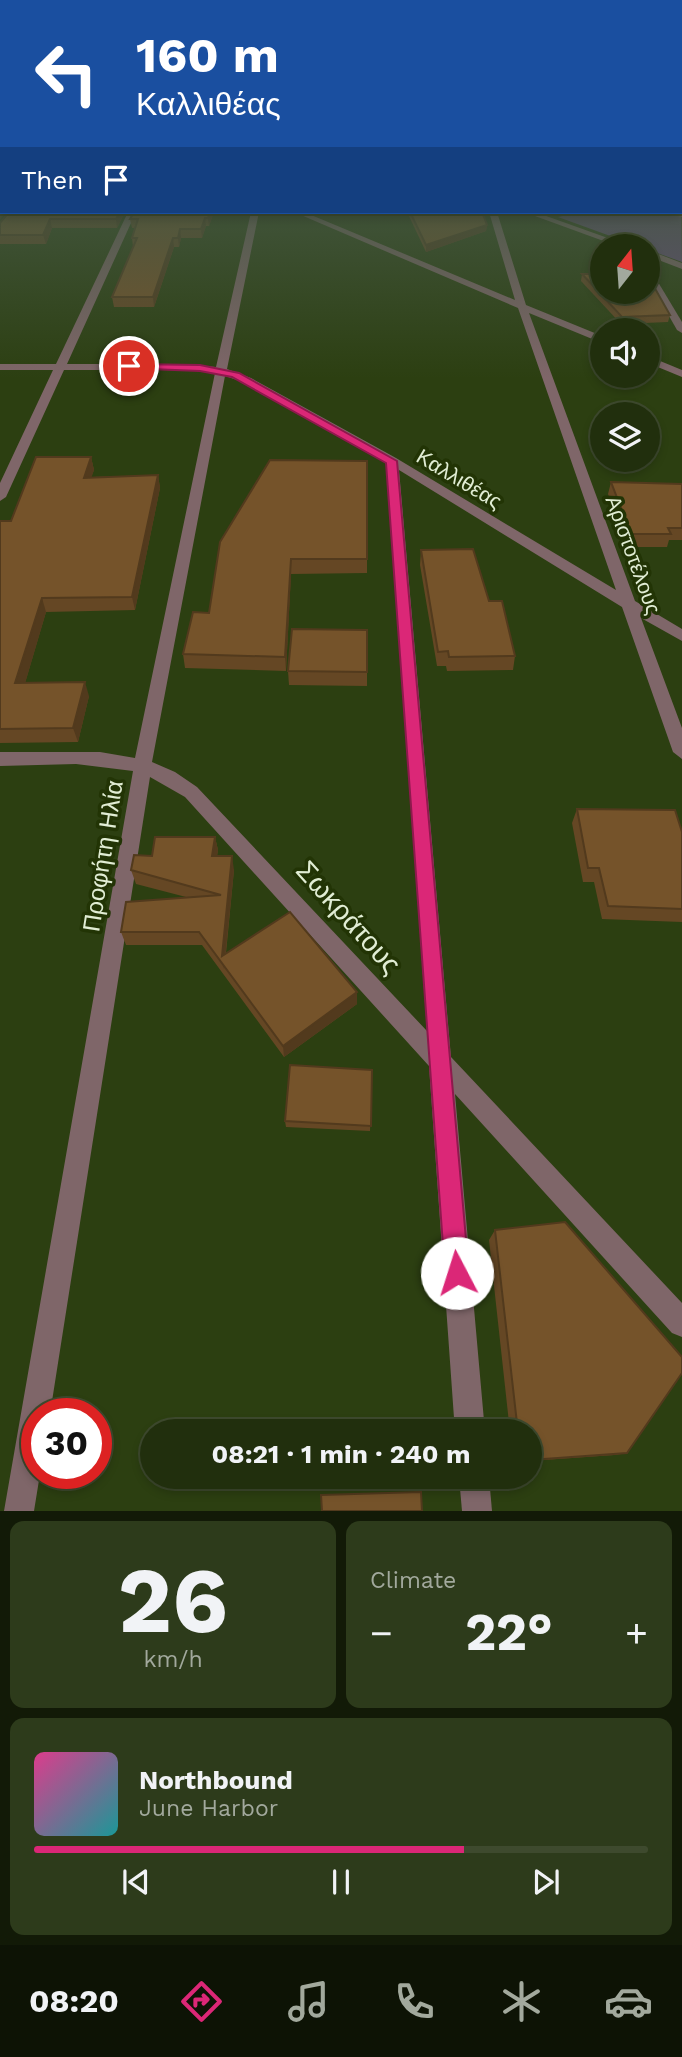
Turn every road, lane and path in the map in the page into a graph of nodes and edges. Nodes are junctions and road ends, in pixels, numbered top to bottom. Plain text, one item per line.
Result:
1 (120, 239) edge
2 (250, 239) edge
3 (361, 239) edge
4 (501, 239) edge
5 (660, 258) edge
6 (682, 266) edge
7 (660, 292) edge
8 (522, 307) junction
9 (682, 330) edge
10 (590, 335) edge
11 (660, 364) edge
12 (0, 367) edge
13 (60, 367) junction
14 (223, 371) junction
15 (682, 374) edge
16 (392, 461) junction
17 (0, 497) edge
18 (631, 604) junction
19 (682, 636) edge
20 (682, 752) edge
21 (0, 759) edge
22 (143, 764) junction
23 (439, 1061) junction
24 (682, 1323) edge
25 (469, 1419) edge
26 (475, 1489) edge
27 (19, 1511) edge
28 (477, 1511) edge

1 - 13 street
2 - 14 street, Προφήτη Ηλία
3 - 8 street
4 - 8 street, Αριστοτέλους
5 - 6 street
7 - 9 street
8 - 10 street
8 - 18 street, Αριστοτέλους
11 - 15 street
12 - 13 street, Καλλιθέας
13 - 14 street, Καλλιθέας
13 - 17 street
14 - 16 street, Καλλιθέας
14 - 22 street, Προφήτη Ηλία
16 - 18 street, Καλλιθέας
16 - 23 street
18 - 19 street, Καλλιθέας
18 - 20 street, Αριστοτέλους
21 - 22 street, Σωκράτους
22 - 23 street, Σωκράτους
22 - 27 street, Προφήτη Ηλία
23 - 24 street, Σωκράτους
23 - 25 street
26 - 28 street

